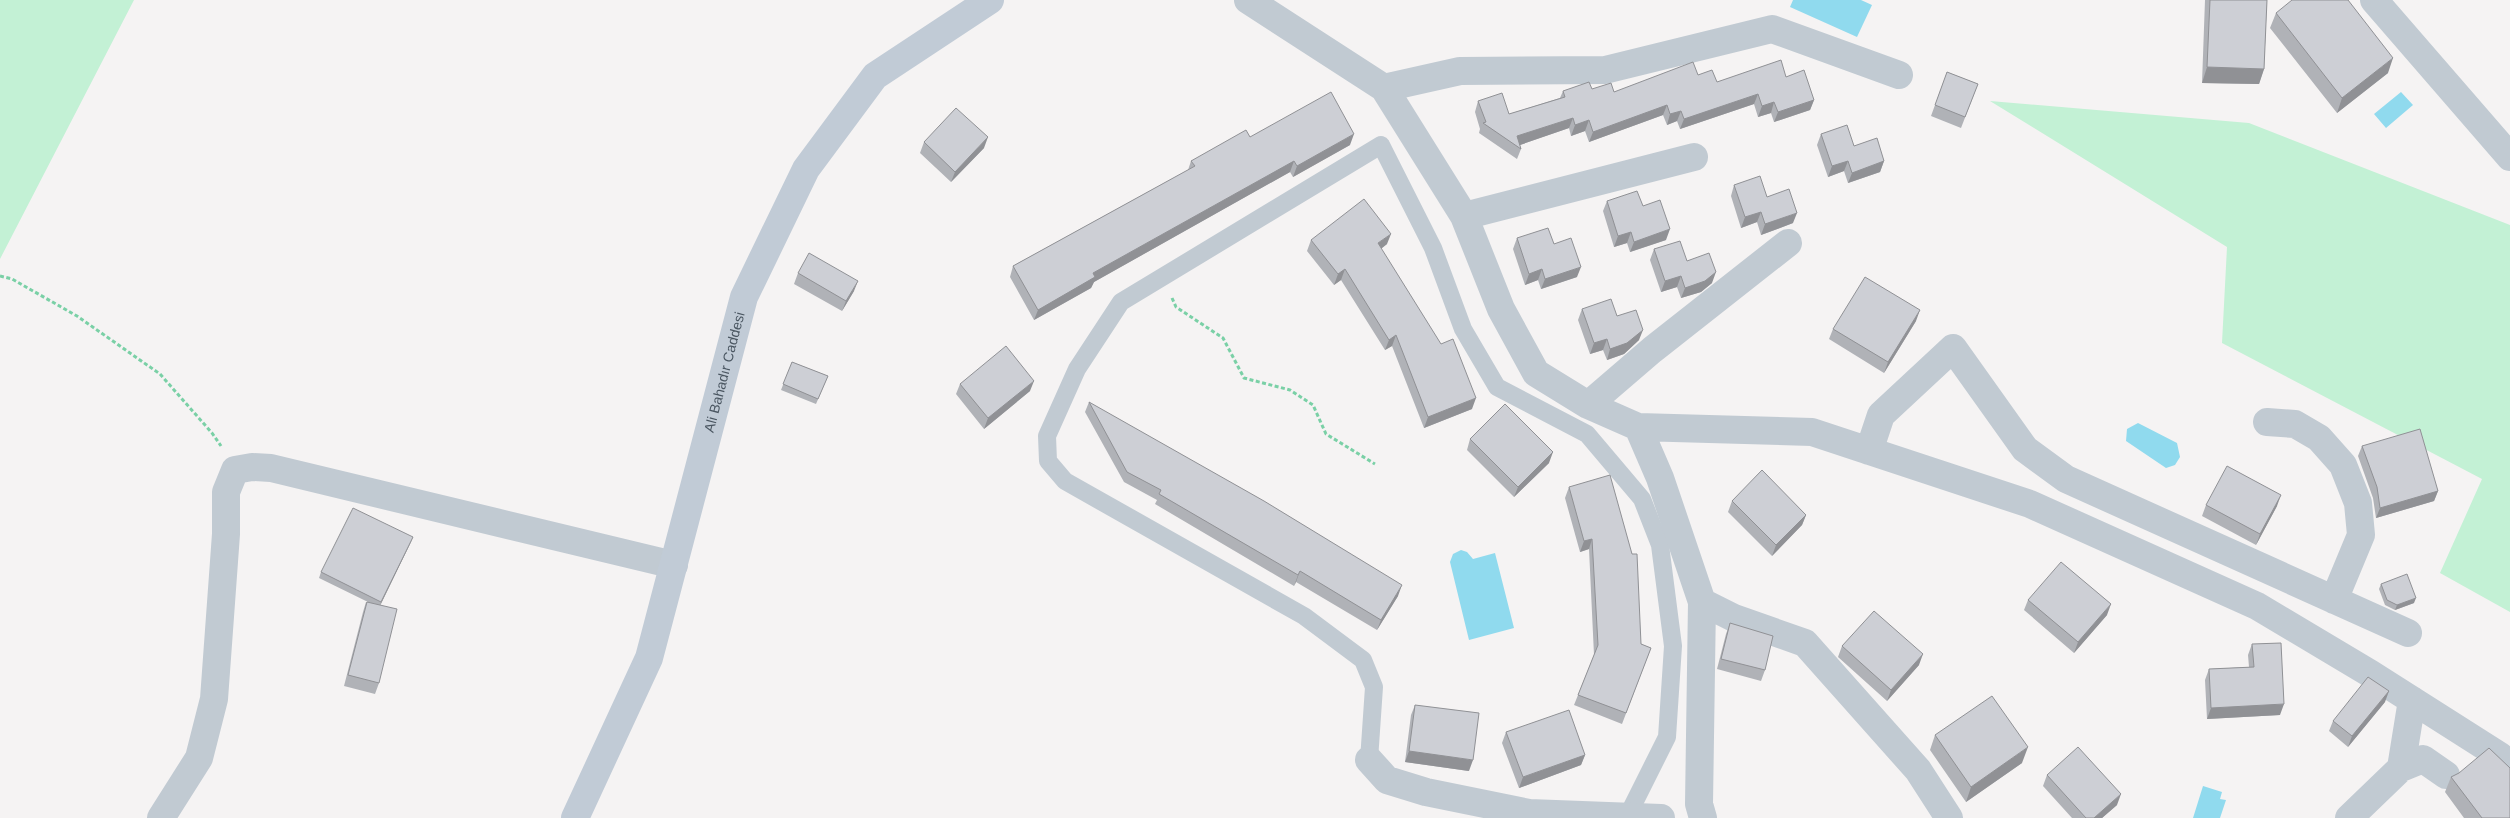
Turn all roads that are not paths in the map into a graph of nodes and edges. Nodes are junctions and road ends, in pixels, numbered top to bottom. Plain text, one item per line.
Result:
1 (990, 0) edge
2 (1248, 0) edge
3 (2374, 0) edge
4 (1899, 75) dead end
5 (1384, 88) junction
6 (1694, 156) dead end
7 (2510, 157) edge
8 (1464, 216) junction
9 (1788, 243) dead end
10 (1588, 405) junction
11 (2267, 422) dead end
12 (1638, 427) junction
13 (1869, 451) junction
14 (674, 565) junction
15 (2334, 600) junction
16 (1702, 602) junction
17 (2408, 634) dead end
18 (2412, 700) junction
19 (1368, 760) joint
20 (2400, 768) junction
21 (2510, 769) edge
22 (2446, 775) dead end
23 (1628, 817) junction
24 (161, 818) edge
25 (575, 818) edge
26 (1661, 818) edge
27 (1703, 818) edge
28 (1949, 818) edge
29 (2349, 818) edge

1 - 14 main road, Ali Bahadır Caddesi
2 - 5 street
3 - 7 street
4 - 5 street
5 - 8 street
6 - 8 street
8 - 10 street
9 - 10 street
10 - 12 street
11 - 15 street
12 - 13 street
12 - 16 street
13 - 15 street
13 - 18 street
14 - 24 street
14 - 25 main road, Ali Bahadır Caddesi
15 - 17 street
16 - 27 street
16 - 28 street
18 - 20 street
18 - 21 street
19 - 23 street
19 - 23 lane
20 - 22 street
20 - 29 street
23 - 26 street

